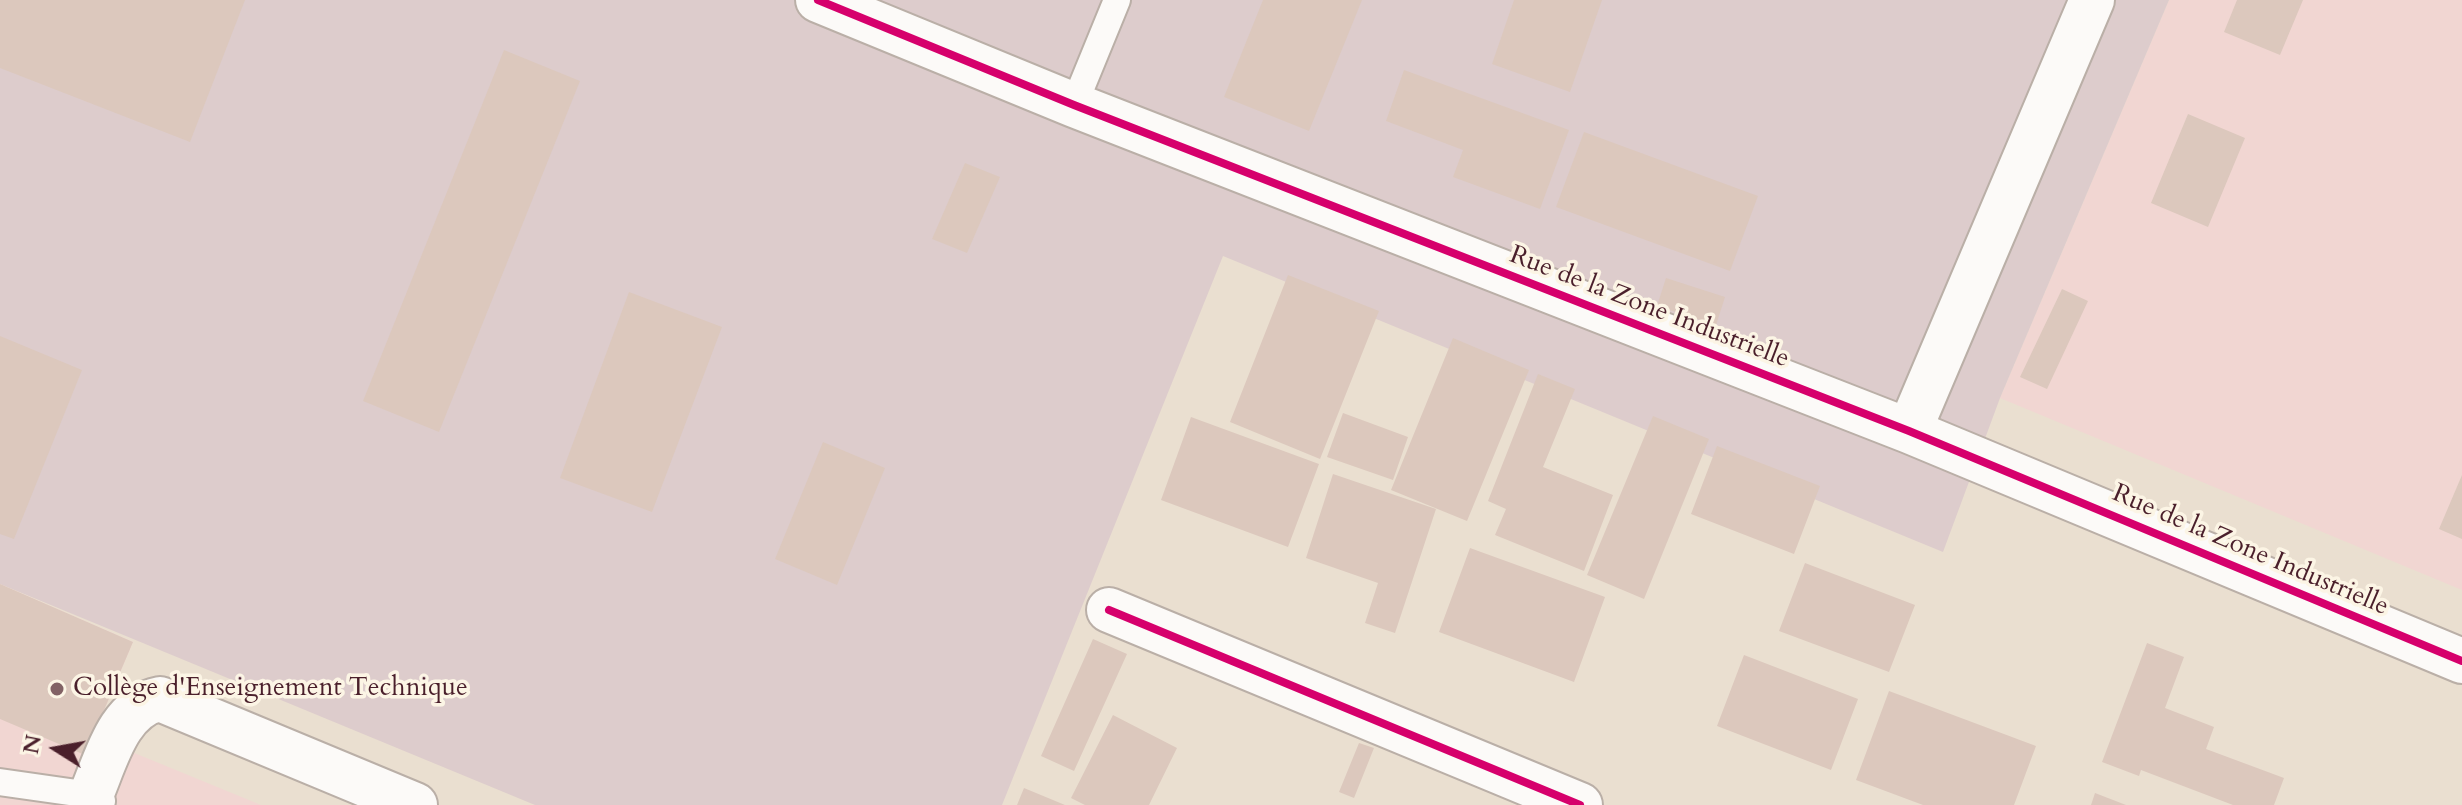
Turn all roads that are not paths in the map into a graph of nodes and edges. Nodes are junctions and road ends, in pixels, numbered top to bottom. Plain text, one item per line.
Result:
1 (818, 0) edge
2 (1117, 0) edge
3 (2092, 0) edge
4 (1074, 105) junction
5 (1909, 431) junction
6 (1109, 610) dead end
7 (2462, 661) edge
8 (0, 782) edge
9 (99, 800) edge
10 (415, 805) edge
11 (1580, 805) edge

1 - 4 street, Rue de la Zone Industrielle
2 - 4 lane
3 - 5 street
4 - 5 street, Rue de la Zone Industrielle
5 - 7 street, Rue de la Zone Industrielle
6 - 11 street
8 - 9 lane
9 - 10 street

